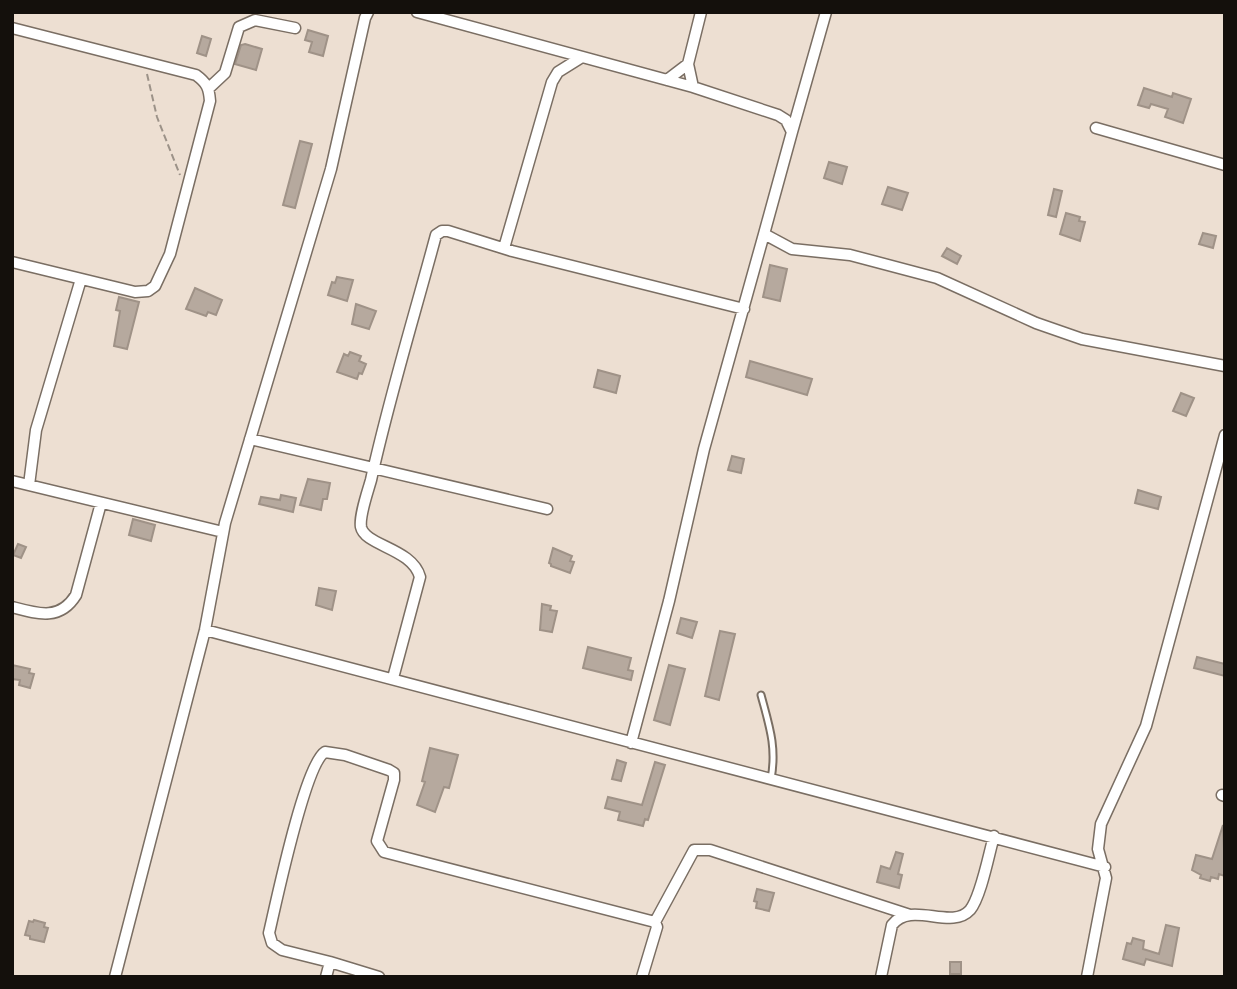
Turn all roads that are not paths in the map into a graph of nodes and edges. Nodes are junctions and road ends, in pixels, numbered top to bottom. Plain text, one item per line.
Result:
1 (368, 12) edge
2 (417, 12) edge
3 (701, 12) edge
4 (826, 12) edge
5 (12, 28) edge
6 (295, 28) dead end
7 (582, 57) junction
8 (688, 64) junction
9 (667, 80) junction
10 (693, 86) junction
11 (209, 88) junction
12 (1096, 128) dead end
13 (792, 132) junction
14 (1225, 165) edge
15 (764, 234) junction
16 (504, 248) junction
17 (12, 262) edge
18 (80, 279) junction
19 (744, 309) junction
20 (1225, 366) edge
21 (1225, 435) edge
22 (250, 439) junction
23 (373, 468) junction
24 (12, 481) edge
25 (29, 485) junction
26 (101, 503) junction
27 (547, 509) dead end
28 (223, 532) junction
29 (12, 607) edge
30 (205, 630) junction
31 (393, 678) junction
32 (761, 695) dead end
33 (631, 743) junction
34 (771, 779) junction
35 (994, 836) junction
36 (1105, 867) junction
37 (910, 915) junction
38 (655, 922) junction
39 (330, 962) junction
40 (115, 977) edge
41 (326, 977) edge
42 (379, 977) edge
43 (642, 977) edge
44 (881, 977) edge
45 (1087, 977) edge

1 - 22 street
2 - 7 street
3 - 8 street
4 - 13 street
5 - 11 street
6 - 11 street
7 - 9 street
7 - 16 street
8 - 9 street
8 - 10 street
9 - 10 street
10 - 13 street
11 - 18 street
12 - 14 street
13 - 15 street
15 - 19 street
15 - 20 street
16 - 19 street
16 - 23 street
17 - 18 street
18 - 25 street
19 - 33 street
21 - 36 street
22 - 23 street
22 - 28 street
23 - 27 street
23 - 31 street
24 - 25 street
25 - 26 street
26 - 28 street
26 - 29 street
28 - 30 street
30 - 31 street
30 - 40 street
31 - 33 street
32 - 34 lane
33 - 34 street
34 - 35 street
35 - 36 street
35 - 37 street
36 - 45 street
37 - 38 street
37 - 44 street
38 - 39 street
38 - 43 street
39 - 41 street
39 - 42 street

